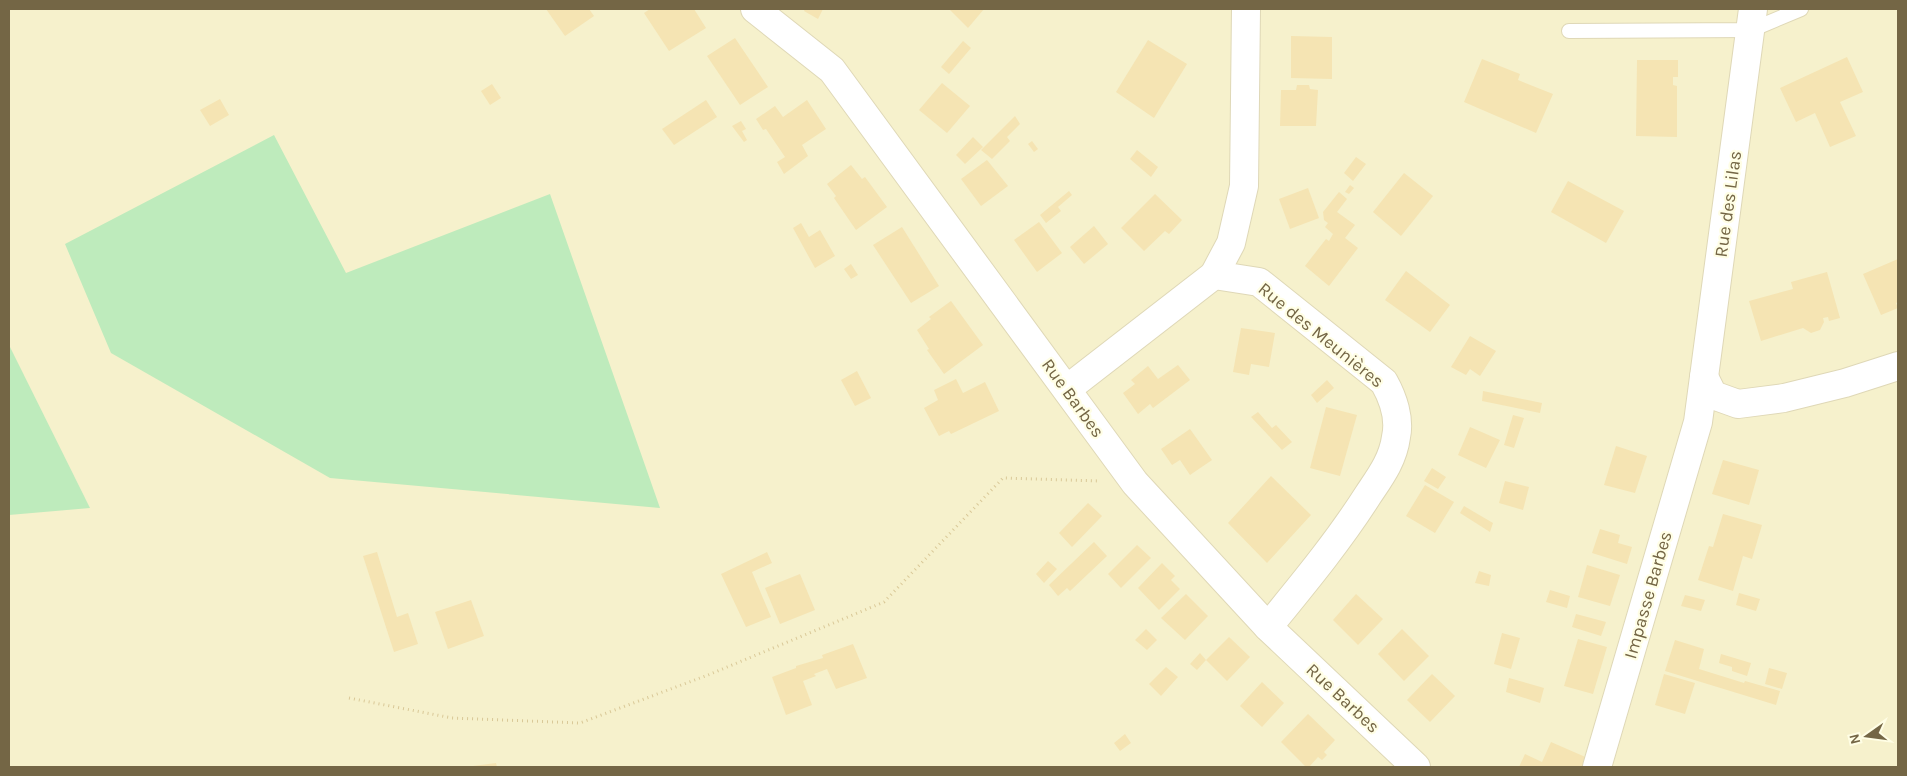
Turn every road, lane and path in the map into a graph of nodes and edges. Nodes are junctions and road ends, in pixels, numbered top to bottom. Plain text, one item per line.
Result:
1 (755, 9) edge
2 (1246, 9) edge
3 (1801, 9) edge
4 (1752, 20) edge
5 (1568, 31) dead end
6 (1214, 275) junction
7 (1898, 366) edge
8 (1704, 377) junction
9 (1067, 389) junction
10 (1698, 422) joint
11 (1135, 483) junction
12 (1268, 626) junction
13 (349, 698) dead end
14 (1416, 767) edge
15 (1597, 767) edge

1 - 9 street, Rue Barbes
2 - 6 street
3 - 4 lane
4 - 5 lane
4 - 8 street, Rue des Lilas
6 - 9 street
6 - 12 street, Rue des Meunières
7 - 8 street
8 - 10 street, Rue des Lilas
9 - 11 street, Rue Barbes
10 - 15 street, Impasse Barbes
11 - 12 street, Rue Barbes
11 - 13 path
12 - 14 street, Rue Barbes

